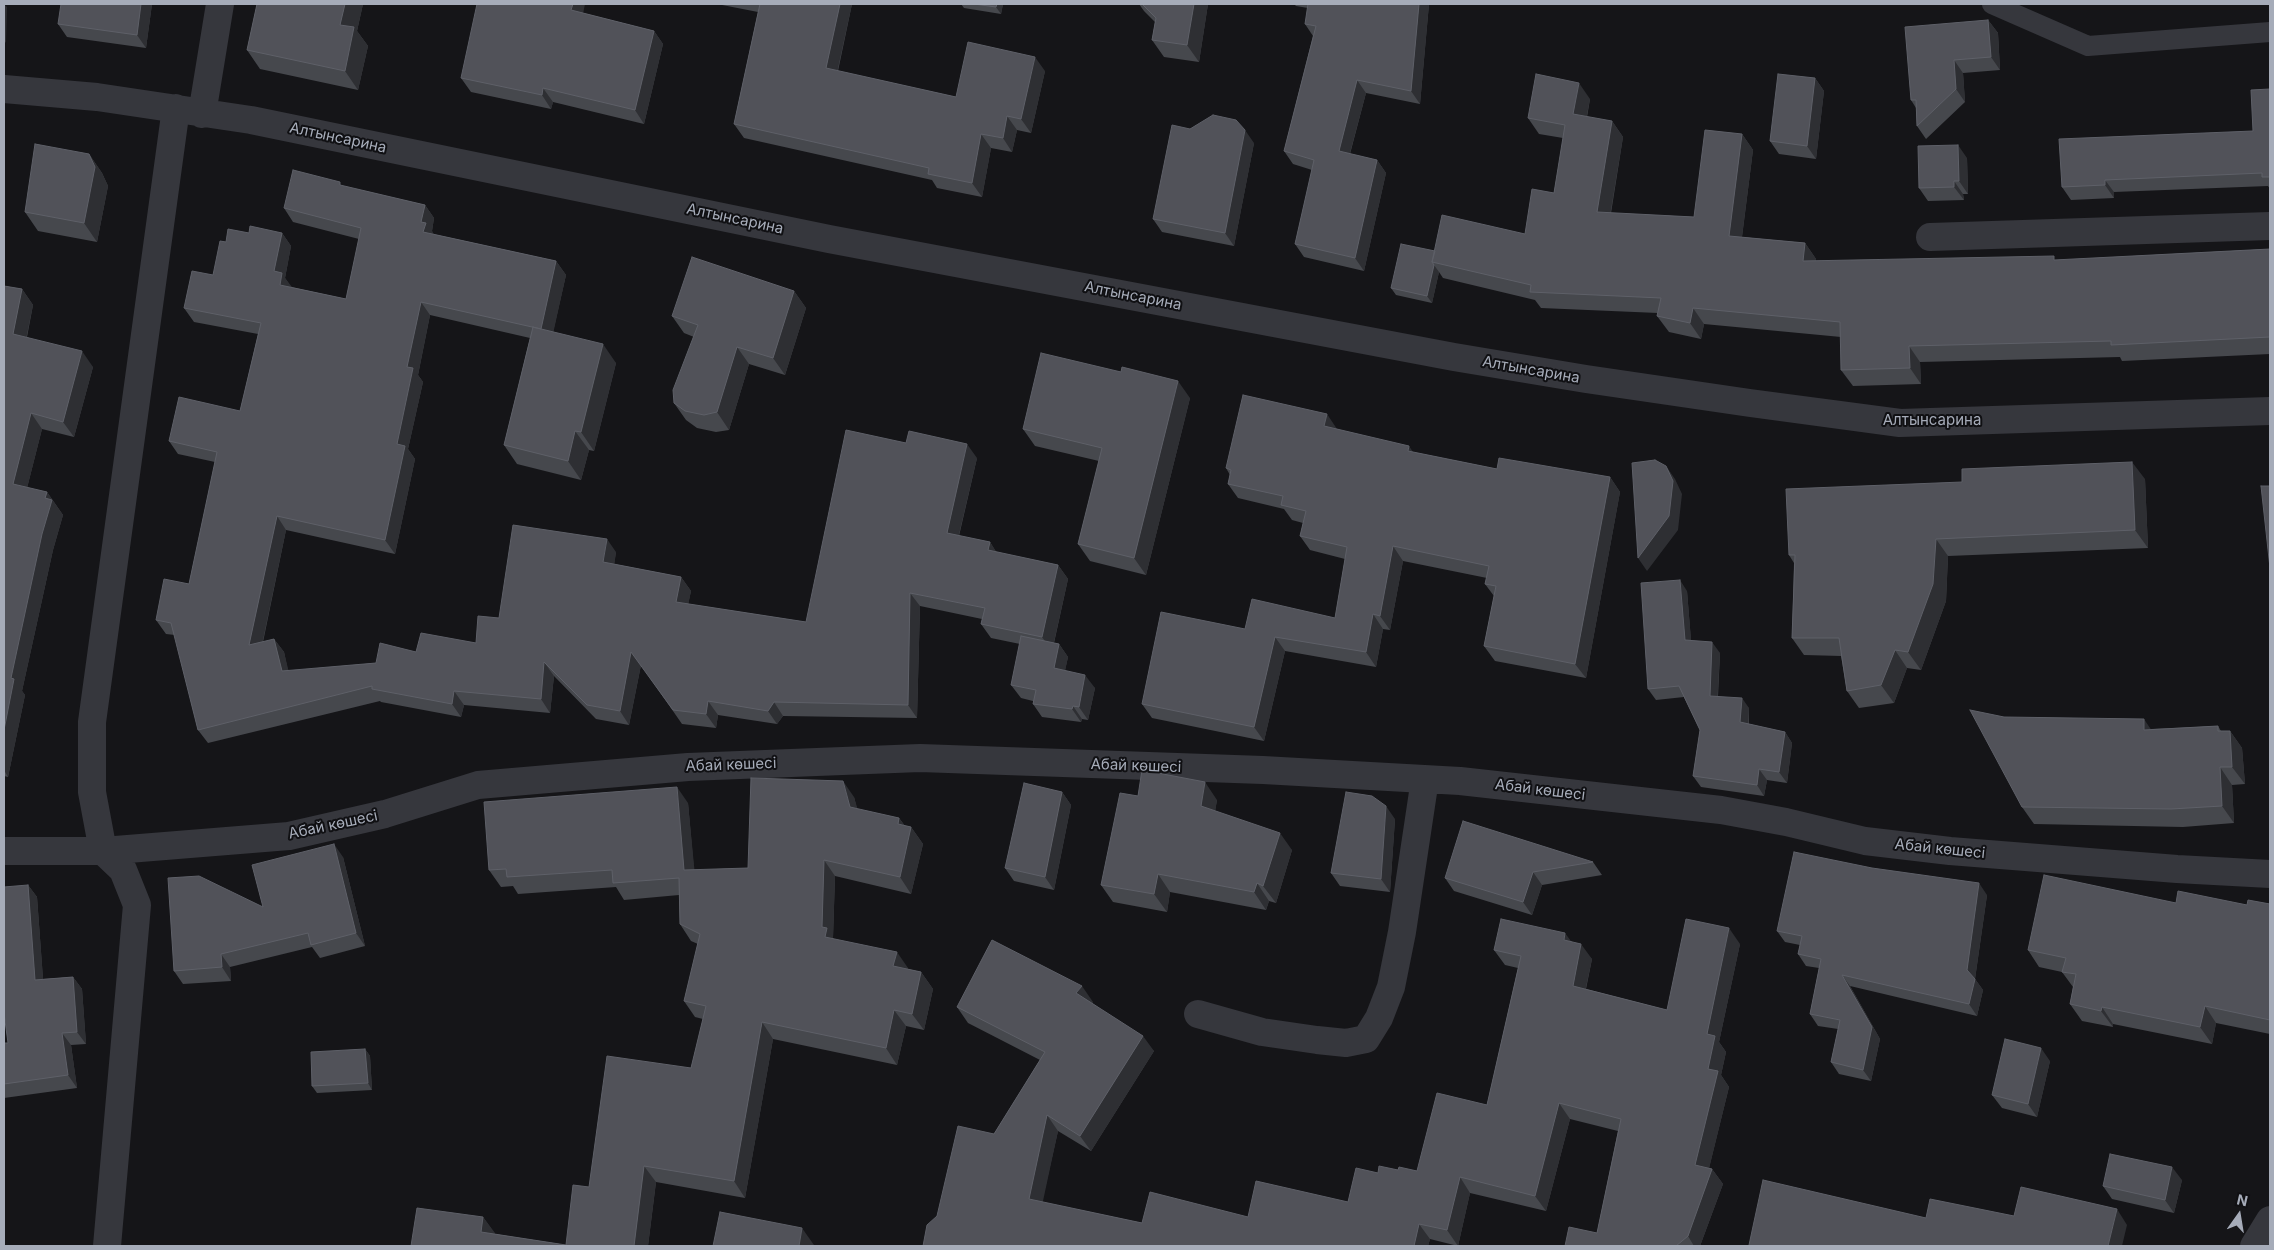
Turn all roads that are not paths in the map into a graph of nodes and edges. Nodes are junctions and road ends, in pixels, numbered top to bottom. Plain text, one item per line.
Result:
1 (220, 4) edge
2 (1992, 4) edge
3 (2270, 32) edge
4 (4, 89) edge
5 (176, 108) junction
6 (202, 114) junction
7 (2270, 226) edge
8 (1930, 237) dead end
9 (2270, 411) edge
10 (1425, 779) junction
11 (4, 851) edge
12 (103, 851) junction
13 (2270, 874) edge
14 (1198, 1014) dead end
15 (2270, 1220) edge
16 (107, 1246) edge
17 (2254, 1246) edge

1 - 6 street
2 - 3 lane
4 - 5 street, Алтынсарина
5 - 6 street, Алтынсарина
5 - 12 street
6 - 9 street, Алтынсарина
7 - 8 street
10 - 12 street, Абай көшесі
10 - 13 street, Абай көшесі
10 - 14 street
11 - 12 street, Абай көшесі
12 - 16 street
15 - 17 street

